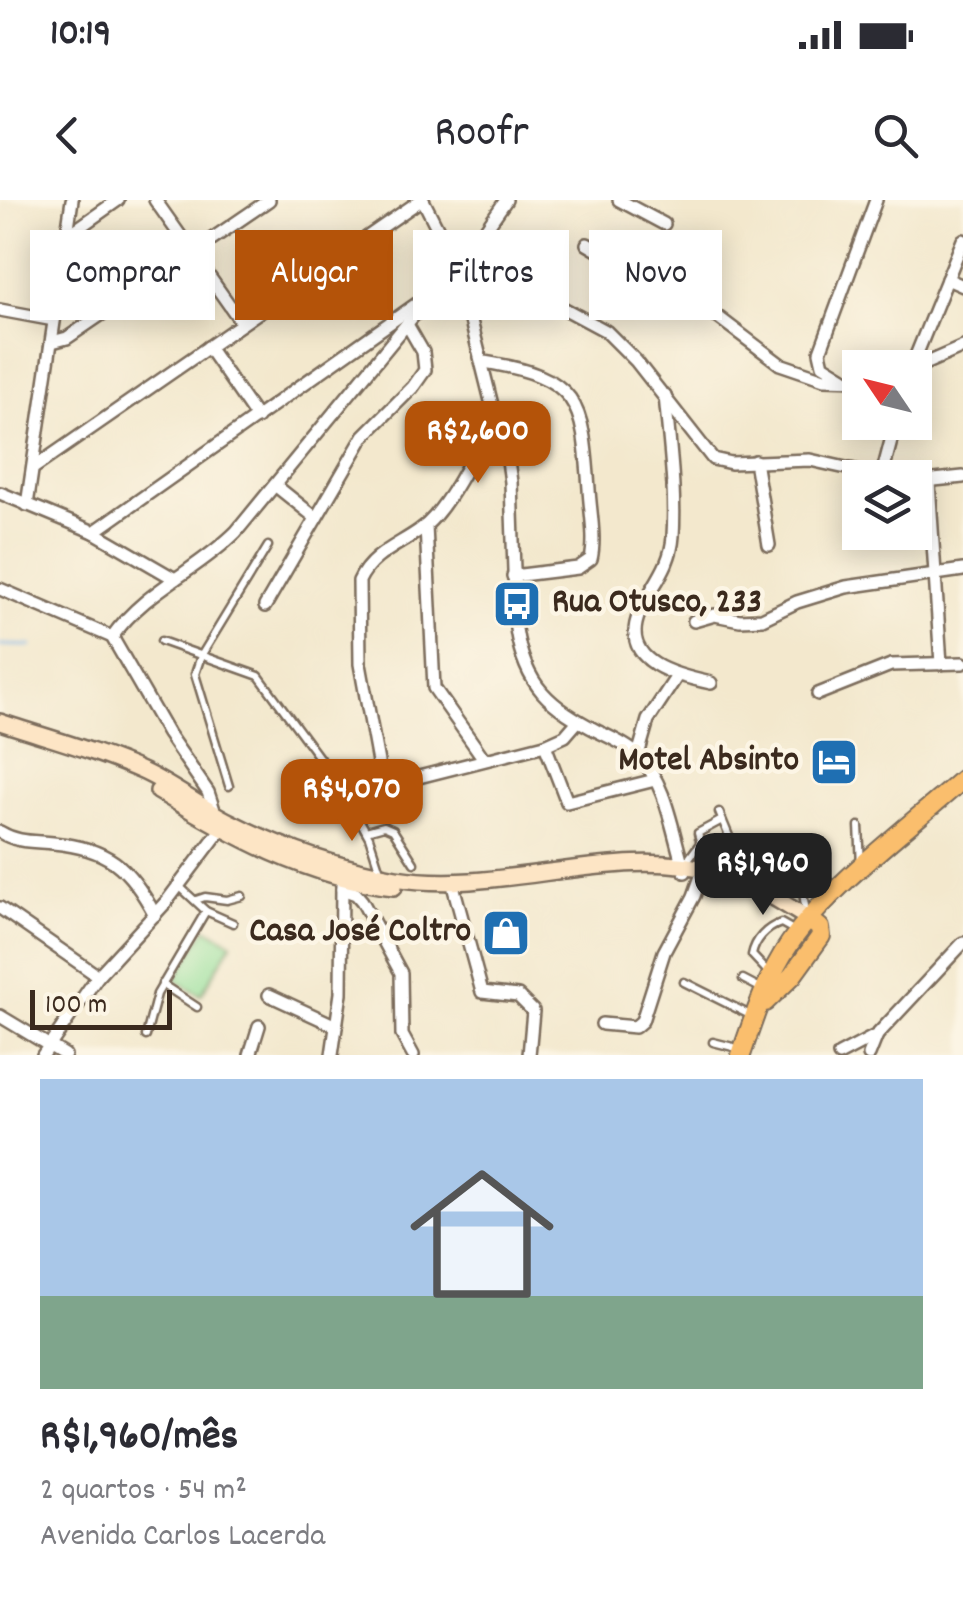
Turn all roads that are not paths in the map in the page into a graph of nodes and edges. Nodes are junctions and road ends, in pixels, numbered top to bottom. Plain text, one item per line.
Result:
1 (72, 200) edge
2 (118, 200) edge
3 (155, 200) edge
4 (269, 200) edge
5 (422, 200) edge
6 (506, 200) edge
7 (619, 200) edge
8 (876, 200) edge
9 (664, 224) dead end
10 (69, 230) edge
11 (76, 230) edge
12 (177, 230) edge
13 (438, 230) edge
14 (485, 230) edge
15 (215, 238) edge
16 (963, 240) edge
17 (587, 244) dead end
18 (947, 279) junction
19 (215, 284) edge
20 (963, 286) edge
21 (413, 306) edge
22 (0, 310) edge
23 (569, 311) edge
24 (30, 316) edge
25 (413, 319) edge
26 (54, 320) edge
27 (94, 320) edge
28 (472, 320) edge
29 (242, 323) junction
30 (408, 326) junction
31 (52, 342) junction
32 (208, 347) junction
33 (963, 348) edge
34 (920, 350) edge
35 (932, 360) edge
36 (484, 362) junction
37 (842, 374) edge
38 (842, 380) edge
39 (665, 395) junction
40 (495, 417) junction
41 (257, 418) junction
42 (755, 462) junction
43 (35, 467) junction
44 (842, 467) edge
45 (963, 477) edge
46 (932, 482) edge
47 (276, 486) junction
48 (0, 493) edge
49 (27, 505) junction
50 (932, 517) edge
51 (316, 518) junction
52 (426, 526) junction
53 (94, 532) junction
54 (770, 544) dead end
55 (268, 546) dead end
56 (963, 570) edge
57 (937, 574) junction
58 (513, 576) junction
59 (175, 579) junction
60 (0, 589) edge
61 (265, 606) dead end
62 (694, 621) dead end
63 (112, 636) junction
64 (161, 641) dead end
65 (202, 656) junction
66 (963, 663) edge
67 (942, 664) junction
68 (677, 676) junction
69 (711, 683) dead end
70 (818, 694) dead end
71 (578, 720) junction
72 (0, 722) edge
73 (0, 732) edge
74 (545, 746) junction
75 (638, 756) junction
76 (484, 759) junction
77 (963, 779) edge
78 (655, 780) junction
79 (229, 786) dead end
80 (220, 822) junction
81 (859, 826) dead end
82 (366, 831) junction
83 (0, 832) edge
84 (19, 842) junction
85 (701, 842) junction
86 (732, 846) junction
87 (0, 848) edge
88 (744, 860) junction
89 (414, 863) dead end
90 (794, 866) dead end
91 (684, 869) junction
92 (862, 869) junction
93 (704, 870) junction
94 (343, 877) junction
95 (381, 880) junction
96 (738, 880) junction
97 (179, 886) junction
98 (454, 889) junction
99 (803, 892) junction
100 (242, 896) dead end
101 (196, 900) junction
102 (0, 908) edge
103 (206, 911) junction
104 (155, 914) junction
105 (804, 923) junction
106 (233, 924) dead end
107 (963, 943) edge
108 (98, 976) junction
109 (742, 980) dead end
110 (684, 982) dead end
111 (769, 983) junction
112 (162, 984) junction
113 (270, 995) dead end
114 (197, 1007) dead end
115 (756, 1013) junction
116 (0, 1016) edge
117 (602, 1024) dead end
118 (258, 1026) dead end
119 (336, 1026) junction
120 (878, 1035) junction
121 (146, 1036) dead end
122 (714, 1042) dead end
123 (46, 1050) edge
124 (742, 1052) edge
125 (849, 1052) edge
126 (65, 1055) edge
127 (250, 1055) edge
128 (332, 1055) edge
129 (413, 1055) edge
130 (528, 1055) edge
131 (869, 1055) edge

1 - 10 street
2 - 11 street
3 - 12 street
4 - 15 street
5 - 13 street
5 - 29 street
6 - 14 street
7 - 9 street
8 - 37 street
16 - 18 street
17 - 38 street
18 - 20 street
18 - 34 street
19 - 29 street
21 - 41 street
22 - 24 street
23 - 39 street
25 - 30 street
26 - 31 street
27 - 31 street
28 - 36 street
29 - 32 street
30 - 47 street
30 - 51 street
31 - 43 street
32 - 41 street
32 - 43 street
33 - 35 street
36 - 40 street
36 - 58 street
39 - 42 street
39 - 68 street
40 - 52 street
40 - 58 street
41 - 53 street
42 - 44 street
42 - 54 street
43 - 49 street
45 - 46 street
47 - 51 street
47 - 59 street
48 - 49 street
49 - 53 street
50 - 57 street
51 - 61 street
52 - 76 street
52 - 76 street
53 - 59 street
55 - 65 lane
56 - 57 street
57 - 62 street
57 - 67 street
58 - 71 street
59 - 63 street
60 - 63 street
63 - 80 street
64 - 65 lane
65 - 79 lane
65 - 82 lane
66 - 67 street
67 - 70 street
68 - 69 street
68 - 75 street
71 - 74 street
71 - 75 street
72 - 80 main road
73 - 80 main road
74 - 76 street
74 - 78 street
75 - 78 street
77 - 92 main road
78 - 91 street
80 - 94 main road
80 - 97 street
81 - 92 lane
82 - 89 lane
82 - 95 lane
83 - 84 street
84 - 87 street
84 - 104 street
85 - 86 lane
85 - 86 lane
85 - 91 lane
86 - 88 lane
88 - 96 lane
88 - 99 lane
90 - 99 lane
91 - 93 main road
91 - 95 main road
91 - 98 main road
92 - 105 main road
93 - 96 main road
93 - 117 street
94 - 95 main road
94 - 119 street
94 - 129 street
95 - 98 main road
96 - 105 main road
97 - 101 lane
97 - 104 street
98 - 130 street
99 - 105 lane
100 - 101 lane
101 - 103 lane
102 - 108 street
103 - 106 lane
103 - 112 lane
104 - 108 street
105 - 111 main road
105 - 111 lane
105 - 115 main road
107 - 120 street
108 - 123 street
109 - 111 lane
110 - 115 lane
111 - 115 main road
112 - 114 lane
112 - 121 lane
113 - 119 street
115 - 124 main road
116 - 123 street
118 - 127 street
119 - 128 street
120 - 125 street
120 - 131 street
122 - 124 lane
123 - 126 street

